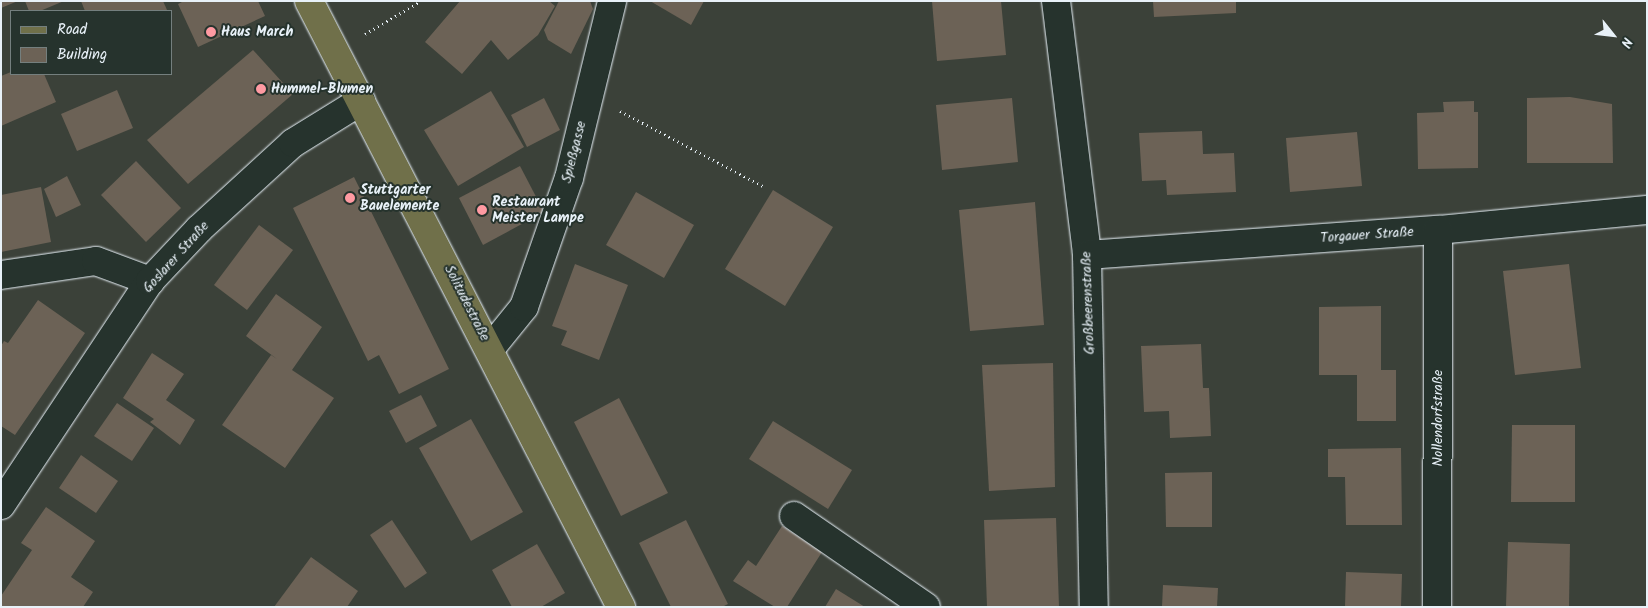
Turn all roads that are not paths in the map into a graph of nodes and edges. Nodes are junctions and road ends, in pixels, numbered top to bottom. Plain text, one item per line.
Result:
1 (309, 1) edge
2 (612, 1) edge
3 (1056, 1) edge
4 (361, 100) junction
5 (1647, 210) edge
6 (1438, 230) junction
7 (1087, 255) junction
8 (1, 275) edge
9 (150, 282) junction
10 (490, 349) junction
11 (1, 505) edge
12 (794, 516) dead end
13 (621, 607) edge
14 (926, 607) edge
15 (1094, 607) edge
16 (1437, 607) edge

1 - 4 main road, Solitudestraße
2 - 10 street, Spießgasse
3 - 7 street, Großbeerenstraße
4 - 9 street, Goslarer Straße
4 - 10 main road, Solitudestraße
5 - 6 street, Torgauer Straße
6 - 7 street, Torgauer Straße
6 - 16 street, Nollendorfstraße
7 - 15 street, Großbeerenstraße
8 - 9 street
9 - 11 street, Goslarer Straße
10 - 13 main road, Solitudestraße
12 - 14 street

